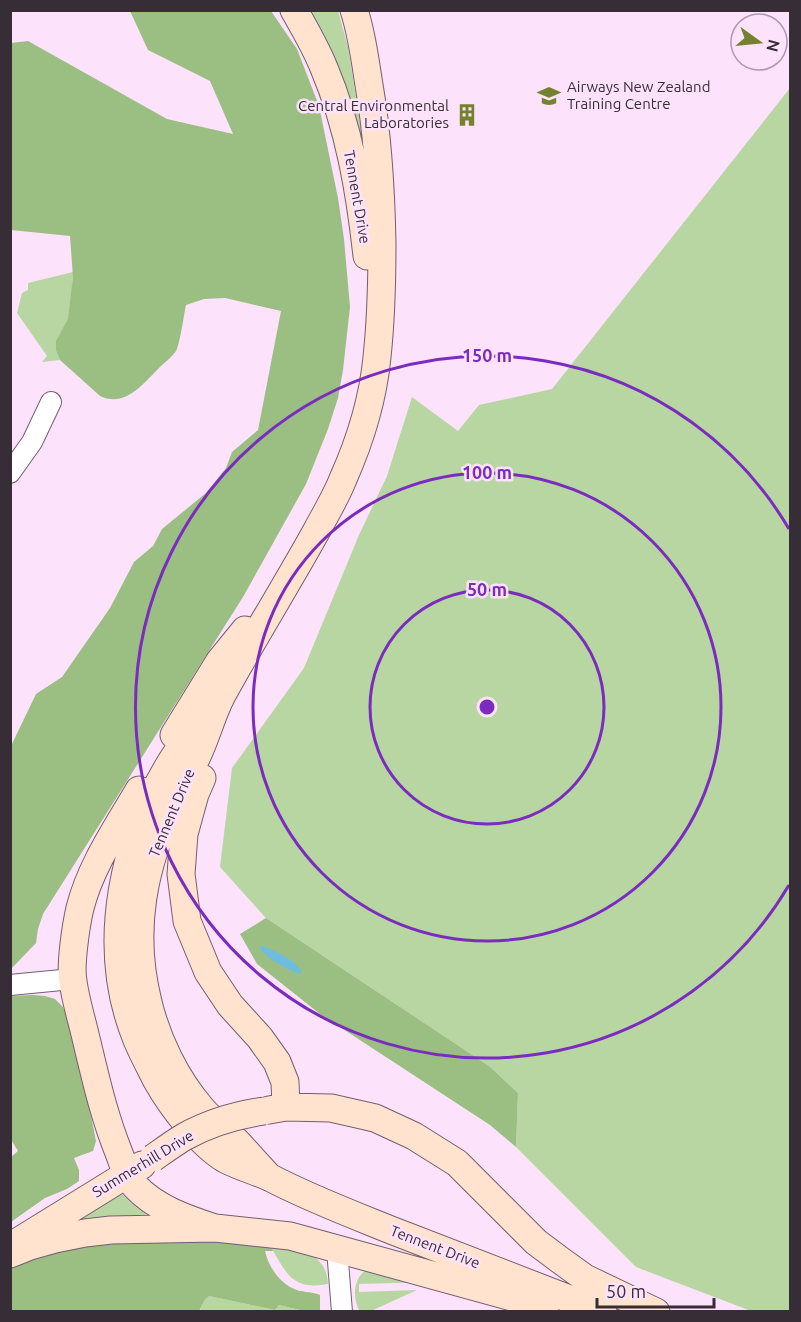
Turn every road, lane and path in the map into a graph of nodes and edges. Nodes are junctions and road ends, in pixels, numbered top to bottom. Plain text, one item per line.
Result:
1 (294, 10) edge
2 (355, 12) edge
3 (377, 359) junction
4 (51, 402) dead end
5 (10, 473) edge
6 (294, 572) junction
7 (72, 979) junction
8 (10, 985) edge
9 (275, 1109) junction
10 (127, 1174) junction
11 (215, 1228) junction
12 (10, 1246) edge
13 (337, 1249) junction
14 (10, 1254) edge
15 (342, 1311) edge
16 (565, 1311) edge
17 (603, 1311) edge
18 (656, 1311) edge

1 - 3 main road, Tennent Drive
2 - 3 main road, Tennent Drive
3 - 6 main road, Tennent Drive
4 - 5 street
6 - 7 main road
6 - 9 main road
6 - 17 main road, Tennent Drive
7 - 8 street
7 - 10 main road
9 - 10 main road, Summerhill Drive, bridge
9 - 18 main road, Summerhill Drive
10 - 11 main road
10 - 12 main road, Summerhill Drive
11 - 13 main road
11 - 14 main road
13 - 15 street
13 - 16 main road

